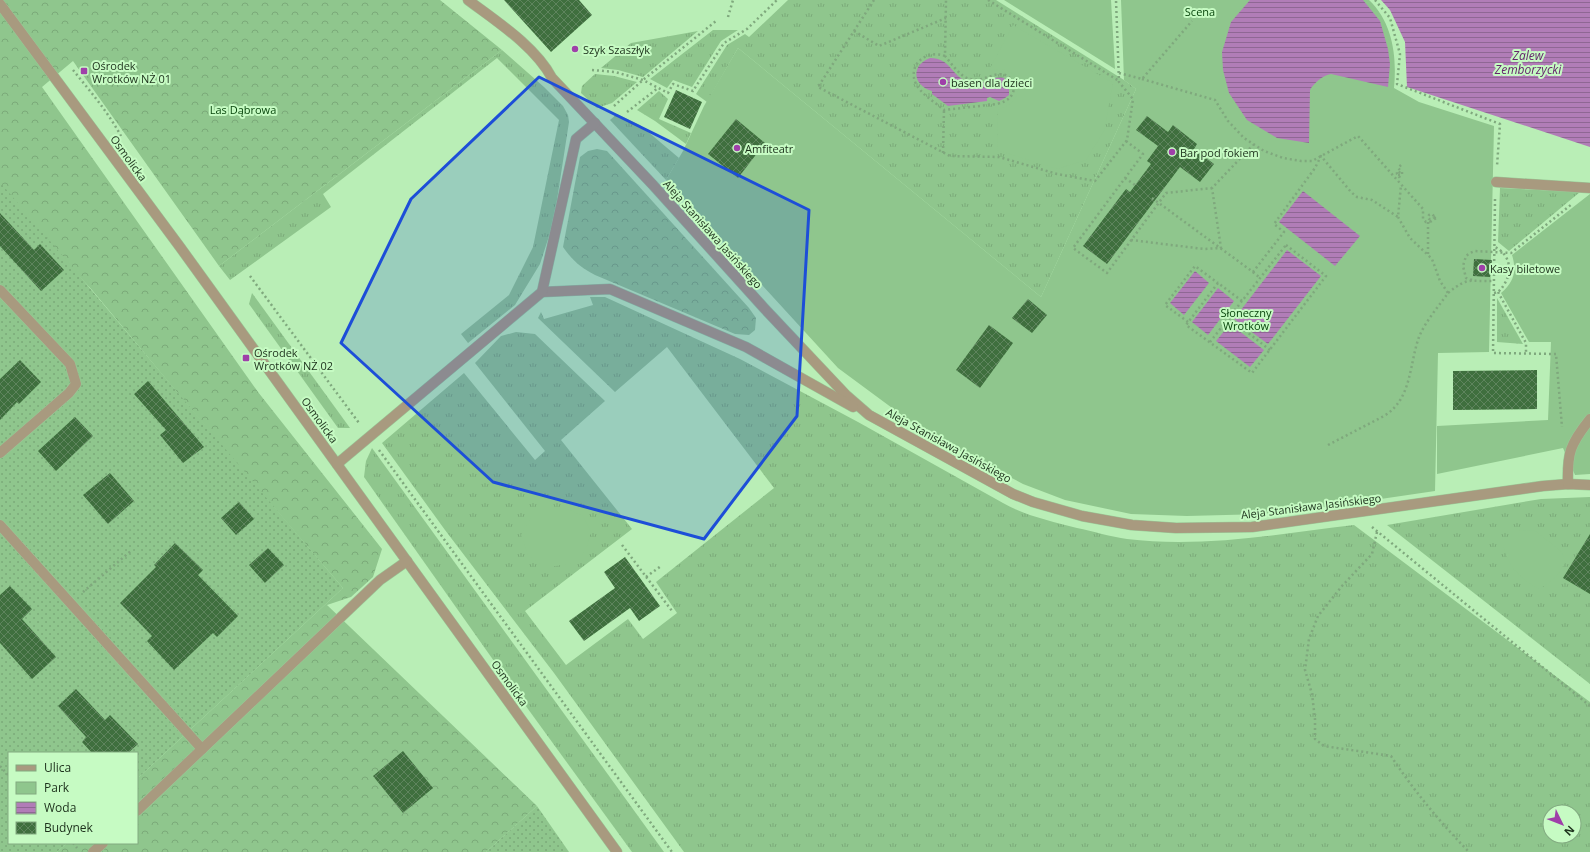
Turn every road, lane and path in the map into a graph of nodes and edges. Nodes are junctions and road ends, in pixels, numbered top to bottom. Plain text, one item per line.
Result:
1 (468, 0) edge
2 (733, 0) edge
3 (777, 0) edge
4 (874, 0) edge
5 (946, 0) edge
6 (988, 0) edge
7 (1116, 0) edge
8 (1374, 0) edge
9 (0, 4) edge
10 (728, 17) dead end
11 (946, 18) junction
12 (716, 21) dead end
13 (1192, 21) dead end
14 (854, 30) junction
15 (945, 56) junction
16 (592, 70) dead end
17 (1119, 73) junction
18 (1142, 78) junction
19 (643, 80) junction
20 (1120, 82) junction
21 (658, 88) junction
22 (614, 106) dead end
23 (944, 110) junction
24 (627, 112) dead end
25 (595, 123) junction
26 (1126, 141) junction
27 (1253, 145) junction
28 (943, 153) junction
29 (1321, 156) junction
30 (1401, 165) dead end
31 (1395, 177) junction
32 (1125, 178) junction
33 (1496, 182) junction
34 (1135, 185) dead end
35 (1401, 185) junction
36 (1212, 188) junction
37 (1588, 188) edge
38 (1152, 198) dead end
39 (1159, 202) junction
40 (1398, 216) junction
41 (1435, 216) dead end
42 (1429, 222) junction
43 (1131, 240) junction
44 (1495, 247) junction
45 (1221, 248) junction
46 (1495, 252) junction
47 (1503, 253) junction
48 (1428, 255) junction
49 (1253, 272) junction
50 (250, 276) dead end
51 (1260, 278) junction
52 (1472, 280) junction
53 (1494, 281) junction
54 (1218, 283) junction
55 (0, 290) edge
56 (542, 292) junction
57 (1498, 292) junction
58 (1448, 293) junction
59 (1494, 293) junction
60 (1242, 301) junction
61 (1229, 318) junction
62 (1188, 322) junction
63 (1210, 342) junction
64 (1270, 350) junction
65 (1526, 354) junction
66 (869, 414) junction
67 (1590, 419) edge
68 (1562, 432) dead end
69 (369, 436) junction
70 (1328, 445) dead end
71 (0, 453) edge
72 (337, 464) junction
73 (1568, 484) junction
74 (1590, 485) edge
75 (1355, 513) junction
76 (0, 525) edge
77 (1377, 532) junction
78 (622, 545) dead end
79 (132, 550) dead end
80 (407, 561) junction
81 (661, 566) dead end
82 (646, 577) junction
83 (70, 603) junction
84 (672, 611) dead end
85 (1590, 706) edge
86 (202, 749) junction
87 (0, 766) edge
88 (8, 775) edge
89 (138, 810) edge
90 (102, 844) edge
91 (93, 852) edge
92 (617, 852) edge
93 (672, 852) edge
94 (1469, 852) edge

1 - 25 street, Aleja Stanisława Jasińskiego
2 - 10 path
3 - 21 path
4 - 14 path
5 - 11 path
6 - 20 path
7 - 17 path
8 - 33 path
9 - 72 street, Osmolicka
11 - 14 path
11 - 15 path
12 - 19 path
13 - 18 path
14 - 28 path
15 - 23 path
15 - 23 path
16 - 19 path
17 - 18 path
17 - 20 path
18 - 27 path
19 - 21 path
19 - 22 path
20 - 26 path
21 - 24 path
23 - 28 path
25 - 56 street
25 - 66 street, Aleja Stanisława Jasińskiego
26 - 28 path
26 - 32 path
27 - 29 path
27 - 36 path
29 - 31 path
29 - 40 path
29 - 49 path
30 - 31 path, bridge
31 - 35 path
32 - 34 path
32 - 43 path
33 - 37 street
33 - 44 path
35 - 40 path
35 - 42 path
36 - 39 path
36 - 45 path
37 - 47 path
38 - 39 path
39 - 43 path
39 - 45 path
40 - 48 path
41 - 42 path, bridge
42 - 48 path
43 - 45 path
44 - 46 path
44 - 47 path
45 - 49 path
46 - 47 path
46 - 52 path
46 - 53 path
47 - 57 path
48 - 58 path
49 - 51 path
50 - 69 path
51 - 60 path
51 - 64 path
52 - 53 path
52 - 58 path
53 - 59 path
54 - 60 path
54 - 62 path
54 - 62 path
55 - 71 street
56 - 66 street
56 - 69 street
57 - 59 path
57 - 65 path
58 - 70 path
59 - 65 path
60 - 61 path
61 - 63 path
61 - 64 path
62 - 63 path
63 - 64 path
65 - 68 path
66 - 75 street, Aleja Stanisława Jasińskiego
67 - 73 street
69 - 72 street
69 - 93 path
72 - 80 street, Osmolicka
73 - 74 street, Aleja Stanisława Jasińskiego
73 - 75 street, Aleja Stanisława Jasińskiego
75 - 77 path
76 - 83 street
77 - 85 path
77 - 94 path
78 - 82 path
79 - 83 path
80 - 86 street
80 - 92 street, Osmolicka
81 - 82 path
82 - 84 path
83 - 86 street
86 - 89 street
87 - 88 path
90 - 91 street

